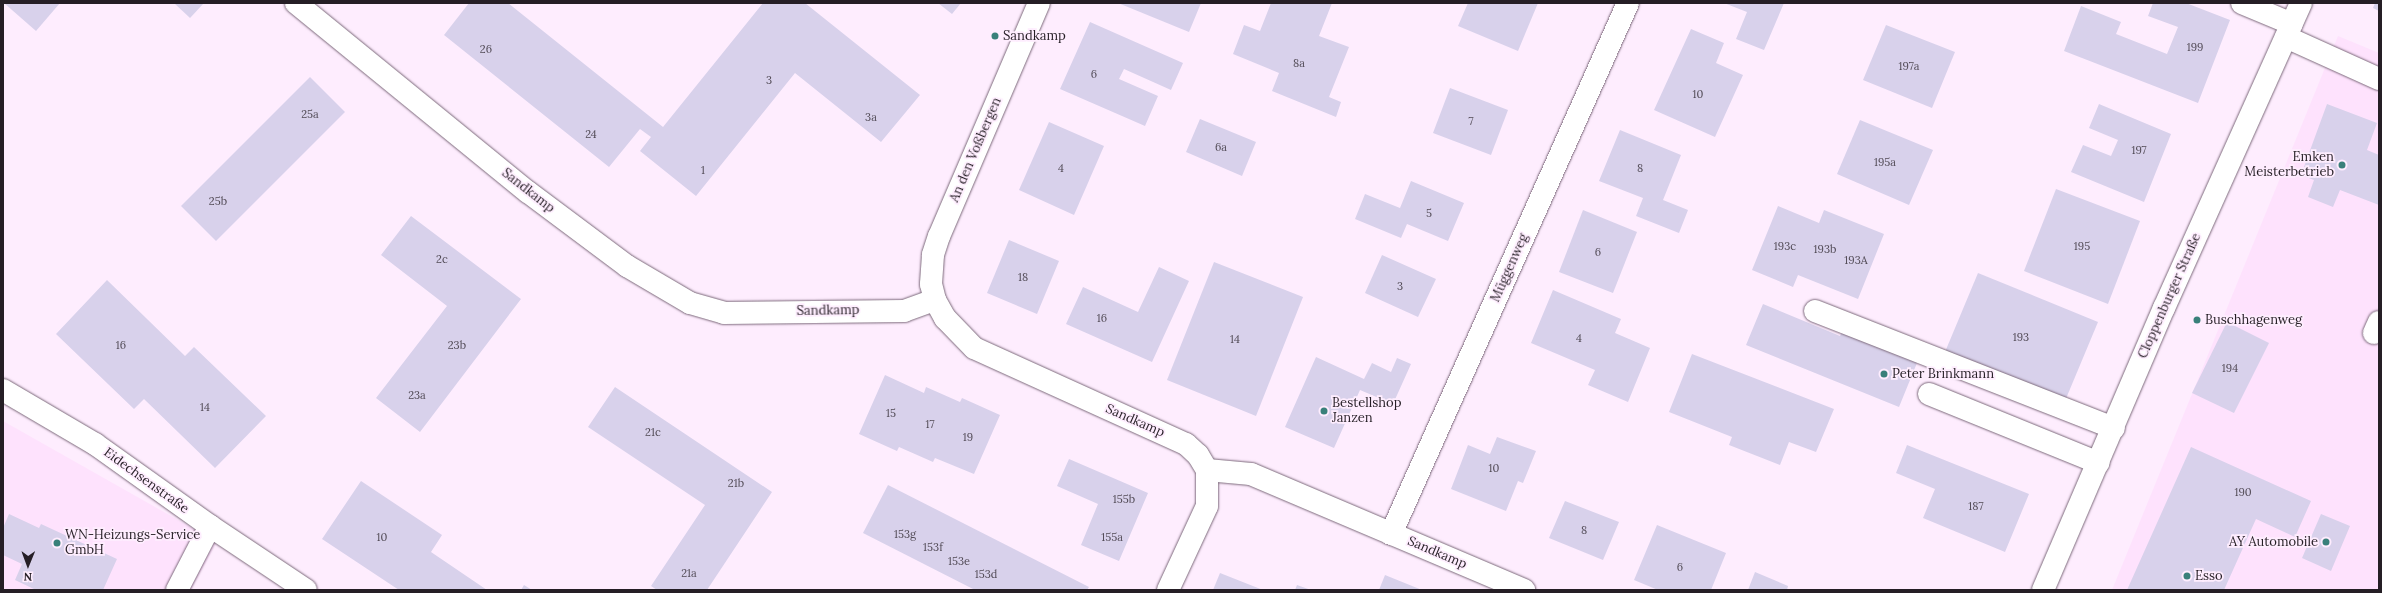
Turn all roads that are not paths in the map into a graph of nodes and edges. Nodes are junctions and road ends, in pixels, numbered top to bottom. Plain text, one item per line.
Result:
1 (296, 3) edge
2 (1039, 3) edge
3 (1628, 3) edge
4 (2242, 3) edge
5 (2301, 3) edge
6 (2289, 30) junction
7 (2379, 79) edge
8 (935, 300) junction
9 (1815, 311) dead end
10 (3, 390) edge
11 (1929, 394) dead end
12 (2114, 428) junction
13 (2099, 463) junction
14 (1208, 470) junction
15 (210, 526) junction
16 (1392, 534) junction
17 (177, 590) edge
18 (306, 590) edge
19 (1168, 590) edge
20 (1524, 590) edge
21 (2043, 590) edge

1 - 8 street, Sandkamp
2 - 8 street, An den Voßbergen
3 - 16 street, Müggenweg
4 - 6 street
5 - 6 street, Cloppenburger Straße
6 - 7 street
6 - 12 street, Cloppenburger Straße
8 - 14 street, Sandkamp
9 - 12 street
10 - 15 street, Eidechsenstraße
11 - 13 street
12 - 13 street, Cloppenburger Straße
13 - 21 street, Cloppenburger Straße
14 - 16 street, Sandkamp
14 - 19 street
15 - 17 street
15 - 18 street, Eidechsenstraße
16 - 20 street, Sandkamp

